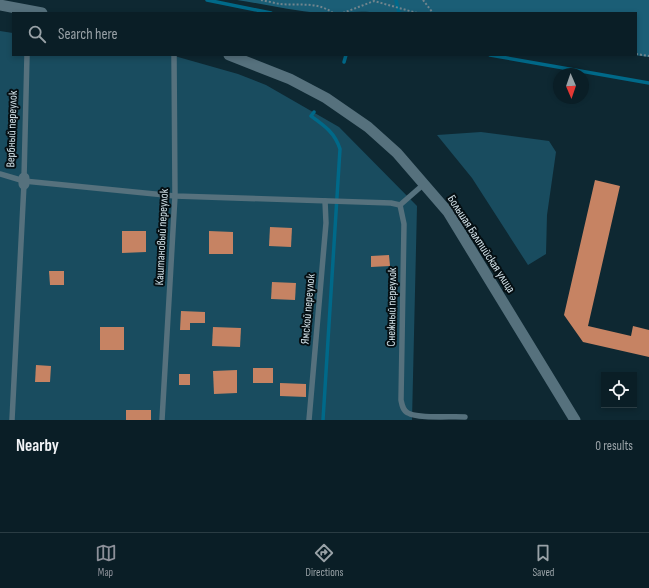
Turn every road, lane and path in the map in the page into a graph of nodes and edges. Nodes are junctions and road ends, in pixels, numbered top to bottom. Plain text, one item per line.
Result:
1 (261, 0) edge
2 (423, 0) edge
3 (0, 5) edge
4 (36, 12) edge
5 (332, 12) edge
6 (346, 12) edge
7 (413, 12) edge
8 (432, 12) edge
9 (637, 54) edge
10 (27, 56) edge
11 (174, 56) edge
12 (232, 56) edge
13 (649, 56) edge
14 (0, 174) edge
15 (24, 181) junction
16 (424, 184) junction
17 (175, 196) junction
18 (325, 201) junction
19 (400, 205) junction
20 (465, 417) dead end
21 (12, 420) edge
22 (162, 420) edge
23 (309, 420) edge
24 (575, 420) edge

1 - 5 path
2 - 8 path
3 - 4 street
6 - 7 path
9 - 13 path
10 - 15 lane, Вербный переулок
11 - 17 lane, Каштановый переулок
12 - 16 street, Большая Балтийская улица
14 - 15 lane
15 - 17 lane
15 - 21 lane, Вербный переулок
16 - 19 lane
16 - 24 street, Большая Балтийская улица
17 - 18 lane
17 - 22 lane, Каштановый переулок
18 - 19 lane
18 - 23 lane, Ямской переулок
19 - 20 lane, Снежный переулок

